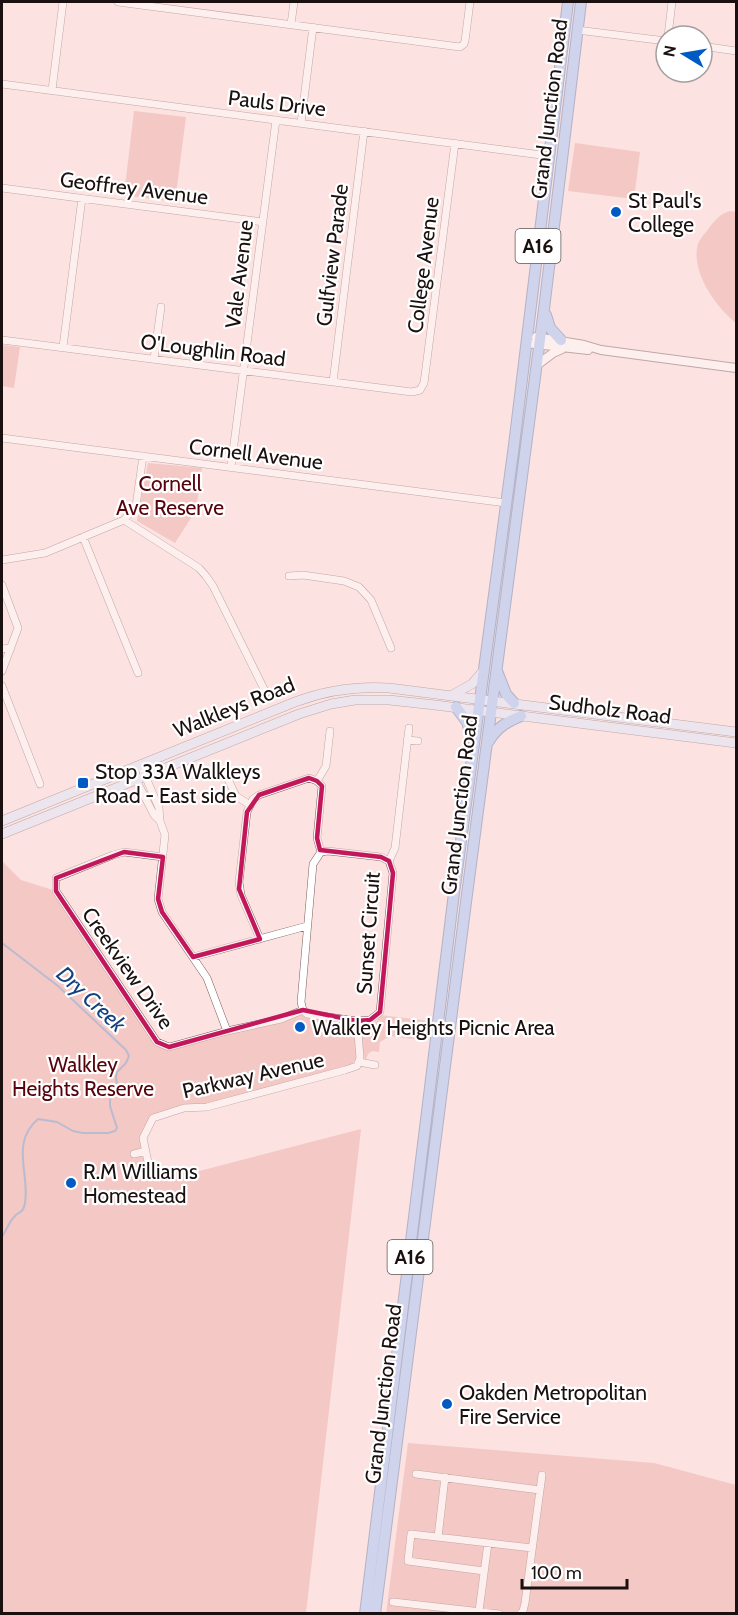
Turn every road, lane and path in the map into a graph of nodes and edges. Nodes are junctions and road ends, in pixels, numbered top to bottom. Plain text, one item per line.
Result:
1 (63, 2) edge
2 (118, 2) edge
3 (294, 2) edge
4 (470, 2) edge
5 (568, 2) edge
6 (581, 2) edge
7 (672, 2) edge
8 (291, 24) junction
9 (669, 24) edge
10 (313, 27) junction
11 (577, 30) junction
12 (654, 40) edge
13 (714, 48) edge
14 (736, 51) edge
15 (2, 84) edge
16 (52, 90) junction
17 (276, 120) junction
18 (300, 123) junction
19 (364, 131) junction
20 (455, 143) junction
21 (549, 156) junction
22 (563, 157) junction
23 (2, 188) edge
24 (82, 198) junction
25 (263, 222) junction
26 (161, 306) dead end
27 (544, 309) junction
28 (527, 339) junction
29 (2, 340) edge
30 (540, 341) junction
31 (563, 344) junction
32 (63, 347) junction
33 (154, 359) junction
34 (537, 365) junction
35 (736, 368) edge
36 (243, 370) junction
37 (333, 382) junction
38 (420, 390) joint
39 (2, 438) edge
40 (143, 456) junction
41 (231, 467) junction
42 (506, 503) junction
43 (518, 505) junction
44 (124, 520) junction
45 (83, 537) junction
46 (2, 560) edge
47 (289, 576) dead end
48 (2, 585) edge
49 (11, 648) junction
50 (390, 648) dead end
51 (2, 649) edge
52 (490, 669) junction
53 (2, 671) edge
54 (138, 673) dead end
55 (2, 686) edge
56 (266, 693) dead end
57 (452, 695) junction
58 (3, 696) edge
59 (514, 703) junction
60 (485, 705) junction
61 (456, 707) junction
62 (521, 716) junction
63 (409, 728) dead end
64 (330, 731) dead end
65 (736, 732) edge
66 (407, 740) junction
67 (418, 741) dead end
68 (736, 743) edge
69 (486, 745) junction
70 (474, 746) junction
71 (135, 766) junction
72 (225, 773) dead end
73 (145, 776) junction
74 (136, 780) junction
75 (317, 781) junction
76 (40, 784) dead end
77 (250, 806) junction
78 (2, 820) edge
79 (159, 821) junction
80 (2, 834) edge
81 (321, 852) junction
82 (163, 857) junction
83 (389, 861) junction
84 (308, 926) junction
85 (260, 939) junction
86 (193, 957) junction
87 (303, 1010) junction
88 (357, 1021) junction
89 (227, 1031) junction
90 (359, 1062) junction
91 (375, 1065) dead end
92 (146, 1151) junction
93 (134, 1154) dead end
94 (148, 1162) dead end
95 (397, 1440) junction
96 (386, 1447) junction
97 (417, 1474) dead end
98 (542, 1475) dead end
99 (445, 1477) junction
100 (540, 1490) junction
101 (438, 1537) junction
102 (488, 1543) junction
103 (532, 1548) junction
104 (484, 1571) junction
105 (393, 1602) dead end
106 (458, 1611) edge
107 (479, 1611) junction
108 (365, 1614) edge
109 (375, 1614) edge
110 (499, 1614) edge
111 (519, 1614) edge

1 - 16 street
2 - 8 street
3 - 8 street
4 - 10 street
5 - 21 highway, Grand Junction Road / A16
6 - 11 highway, Grand Junction Road / A16
7 - 9 street
8 - 10 street
10 - 18 street
11 - 12 street
11 - 22 highway, Grand Junction Road / A16
13 - 14 street
15 - 16 street, Pauls Drive
16 - 17 street, Pauls Drive
17 - 18 street, Pauls Drive
17 - 25 street, Vale Avenue
18 - 19 street, Pauls Drive
19 - 20 street, Pauls Drive
19 - 37 street, Gulfview Parade
20 - 21 street, Pauls Drive
20 - 38 street, College Avenue
21 - 22 highway
21 - 28 highway, Grand Junction Road / A16
22 - 27 highway, Grand Junction Road / A16
23 - 24 street, Geoffrey Avenue
24 - 25 street, Geoffrey Avenue
24 - 32 street
25 - 36 street, Vale Avenue
26 - 33 street
27 - 30 highway, Grand Junction Road / A16
27 - 31 highway
28 - 30 street
28 - 42 highway, Grand Junction Road / A16
29 - 32 street, O'Loughlin Road
30 - 31 street
30 - 34 highway, Grand Junction Road / A16
31 - 34 street
31 - 35 street
32 - 33 street, O'Loughlin Road
33 - 36 street, O'Loughlin Road
34 - 43 highway, Grand Junction Road / A16
36 - 37 street, O'Loughlin Road
36 - 41 street, Vale Avenue
37 - 38 street, O'Loughlin Road
39 - 40 street, Cornell Avenue
40 - 41 street, Cornell Avenue
40 - 44 street
41 - 42 street, Cornell Avenue
42 - 43 highway
42 - 52 highway, Grand Junction Road / A16
43 - 52 highway, Grand Junction Road / A16
44 - 45 street
44 - 56 street
45 - 46 street
45 - 54 street
47 - 50 street
48 - 49 street
49 - 51 street
49 - 53 street
52 - 57 main road
52 - 59 highway
52 - 60 highway, Grand Junction Road / A16
55 - 58 street
57 - 60 main road, Walkleys Road
57 - 71 main road, Walkleys Road
58 - 76 street
59 - 60 main road, Sudholz Road
59 - 65 main road, Sudholz Road
60 - 61 main road, Walkleys Road
60 - 62 main road, Sudholz Road
60 - 69 highway, Grand Junction Road / A16
60 - 70 highway, Grand Junction Road / A16
61 - 70 highway
61 - 73 main road, Walkleys Road
62 - 68 main road, Sudholz Road
62 - 69 highway
63 - 66 street
64 - 75 street
66 - 67 street
66 - 83 street
69 - 95 highway, Grand Junction Road / A16
70 - 96 highway, Grand Junction Road / A16
71 - 73 street
71 - 74 street
71 - 78 main road, Walkleys Road
72 - 77 street
73 - 74 main road, Walkleys Road
73 - 79 street
74 - 79 street
74 - 80 main road, Walkleys Road
75 - 77 street
75 - 81 street
77 - 85 street
79 - 82 street
81 - 83 street, Sunset Circuit
81 - 84 street
82 - 86 street
82 - 89 street, Creekview Drive
83 - 88 street, Sunset Circuit
84 - 85 street
84 - 87 street
85 - 86 street
86 - 89 street
87 - 88 street, Sunset Circuit
87 - 89 street, Creekview Drive
88 - 90 street
90 - 91 street
90 - 92 street, Parkway Avenue
92 - 93 street
92 - 94 street, Parkway Avenue
95 - 96 highway
95 - 109 highway, Grand Junction Road / A16
96 - 108 highway, Grand Junction Road / A16
97 - 99 street
98 - 100 street
99 - 100 street
99 - 101 street
100 - 103 street
101 - 102 street
101 - 104 street
102 - 103 street
102 - 104 street
103 - 111 street
104 - 107 street
105 - 106 street
106 - 107 street
107 - 110 street

